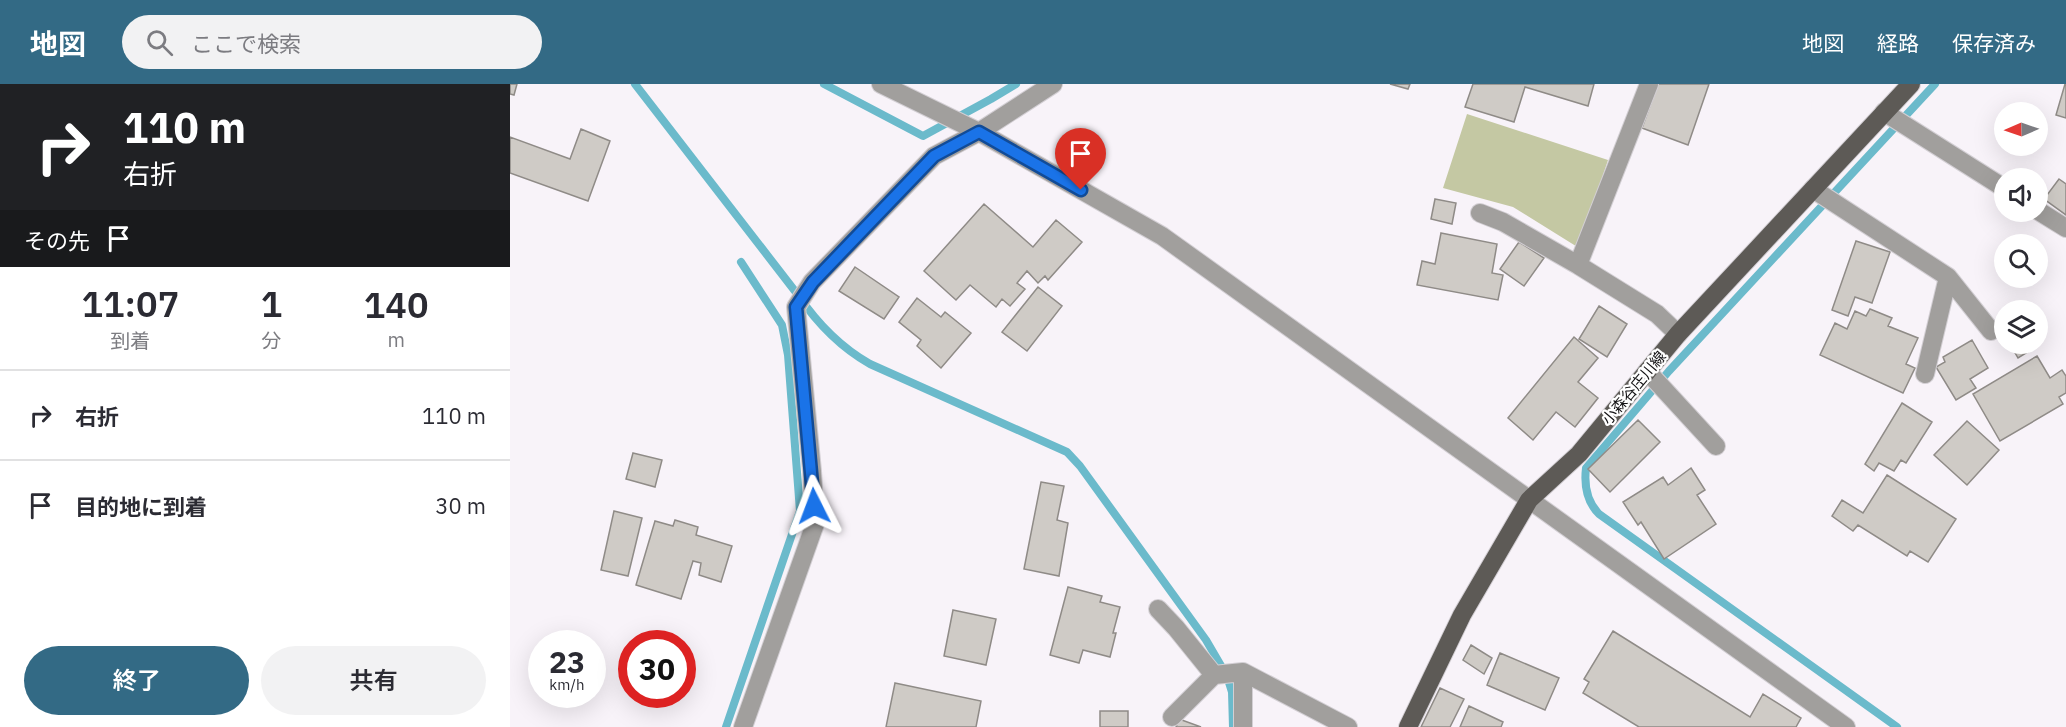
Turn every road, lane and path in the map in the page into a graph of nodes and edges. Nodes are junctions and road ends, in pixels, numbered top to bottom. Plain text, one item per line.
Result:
1 (881, 84) edge
2 (1053, 84) edge
3 (1649, 84) edge
4 (1911, 84) edge
5 (1884, 112) junction
6 (979, 132) junction
7 (1994, 183) edge
8 (1813, 189) junction
9 (1480, 213) dead end
10 (2048, 217) edge
11 (2066, 228) edge
12 (1578, 265) junction
13 (1948, 278) junction
14 (1991, 331) dead end
15 (1678, 334) junction
16 (1647, 371) junction
17 (1925, 374) dead end
18 (1716, 447) dead end
19 (1529, 500) junction
20 (1158, 609) dead end
21 (1244, 672) junction
22 (1214, 675) junction
23 (1172, 717) dead end
24 (743, 727) edge
25 (1243, 727) edge
26 (1348, 727) edge
27 (1408, 727) edge
28 (1846, 727) edge

1 - 6 street
2 - 6 street
3 - 12 street
4 - 5 main road, 小森谷庄川線
5 - 7 street
5 - 8 main road, 小森谷庄川線
6 - 19 street
6 - 24 street
8 - 13 street
8 - 15 main road, 小森谷庄川線
9 - 12 street
10 - 11 street
12 - 15 street
13 - 14 street
13 - 17 street
15 - 16 main road, 小森谷庄川線
16 - 18 street
16 - 19 main road, 小森谷庄川線
19 - 27 main road, 小森谷庄川線
19 - 28 street
20 - 22 street
21 - 22 street
21 - 25 street
21 - 26 street
22 - 23 street

